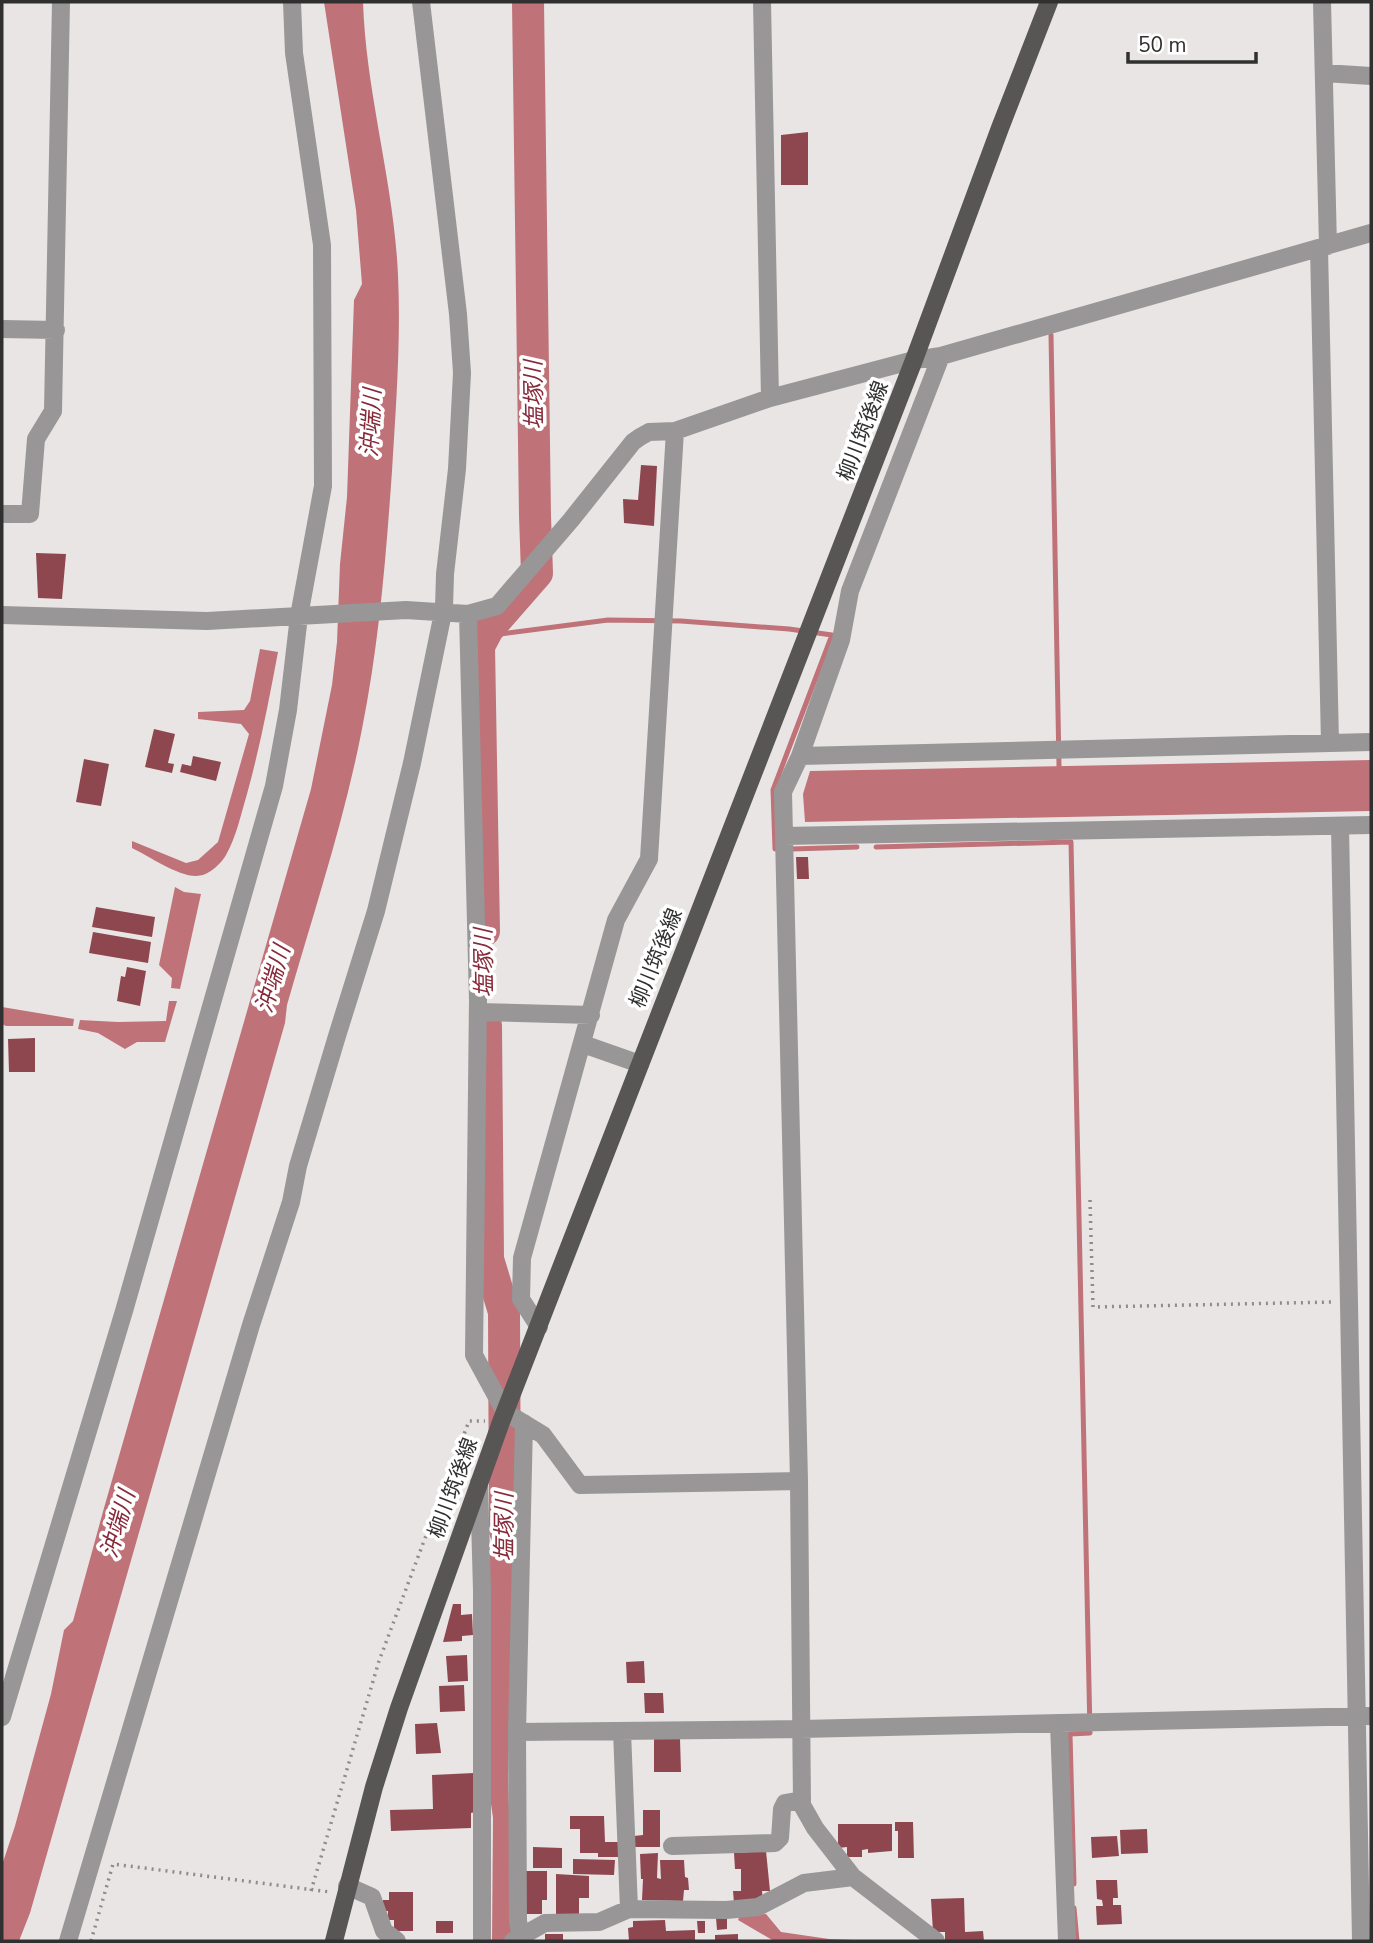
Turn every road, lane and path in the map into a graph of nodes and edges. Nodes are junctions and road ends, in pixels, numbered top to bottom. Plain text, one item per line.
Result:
1 (61, 2) edge
2 (292, 2) edge
3 (421, 2) edge
4 (762, 2) edge
5 (1049, 2) edge
6 (1322, 2) edge
7 (1324, 73) junction
8 (1371, 76) edge
9 (1371, 233) edge
10 (1323, 247) junction
11 (2, 329) edge
12 (56, 330) junction
13 (941, 356) junction
14 (914, 360) junction
15 (771, 398) junction
16 (675, 431) junction
17 (2, 514) edge
18 (442, 612) junction
19 (468, 614) junction
20 (2, 615) edge
21 (299, 616) junction
22 (1371, 742) edge
23 (1330, 743) junction
24 (800, 755) junction
25 (1371, 825) edge
26 (1340, 826) junction
27 (784, 836) junction
28 (478, 1012) junction
29 (591, 1015) junction
30 (583, 1044) junction
31 (640, 1064) junction
32 (1090, 1200) dead end
33 (1349, 1301) junction
34 (538, 1327) junction
35 (503, 1417) junction
36 (524, 1423) junction
37 (799, 1481) junction
38 (479, 1482) junction
39 (1364, 1716) edge
40 (2, 1717) edge
41 (1059, 1723) junction
42 (801, 1729) junction
43 (622, 1731) junction
44 (517, 1732) junction
45 (802, 1800) junction
46 (672, 1846) dead end
47 (853, 1877) junction
48 (346, 1890) junction
49 (311, 1891) junction
50 (629, 1909) junction
51 (516, 1939) edge
52 (68, 1941) edge
53 (91, 1941) edge
54 (334, 1941) edge
55 (397, 1941) edge
56 (482, 1941) edge
57 (936, 1941) edge
58 (1067, 1941) edge
59 (1361, 1941) edge

1 - 12 street
2 - 21 street
3 - 18 street
4 - 15 street
5 - 14 main road, 柳川筑後線
6 - 7 street
7 - 8 street
7 - 10 street
9 - 10 street
10 - 13 street
10 - 23 street
11 - 12 street
12 - 17 street
13 - 14 street
13 - 24 street
14 - 15 street
14 - 31 main road, 柳川筑後線
15 - 16 street
16 - 19 street
16 - 29 street
18 - 19 street
18 - 21 street
18 - 52 street
19 - 28 street
20 - 21 street
21 - 40 street
22 - 23 street
23 - 24 street
24 - 27 street
25 - 26 street
26 - 27 street
26 - 33 street
27 - 37 street
28 - 29 street
28 - 35 street
29 - 30 street
30 - 31 street
30 - 34 street
31 - 34 main road, 柳川筑後線
32 - 33 path
33 - 39 street
34 - 35 main road, 柳川筑後線
35 - 36 street
35 - 38 main road, 柳川筑後線
35 - 49 path
36 - 37 street
36 - 44 street
37 - 42 street
38 - 48 main road, 柳川筑後線
38 - 56 street
39 - 41 street
39 - 59 street
41 - 42 street
41 - 58 street
42 - 43 street
42 - 45 street
43 - 44 street
43 - 50 street
44 - 51 street
45 - 46 street
45 - 47 street
47 - 50 street
47 - 57 street
48 - 49 path
48 - 54 main road, 柳川筑後線
48 - 55 street
49 - 53 path
50 - 51 street

